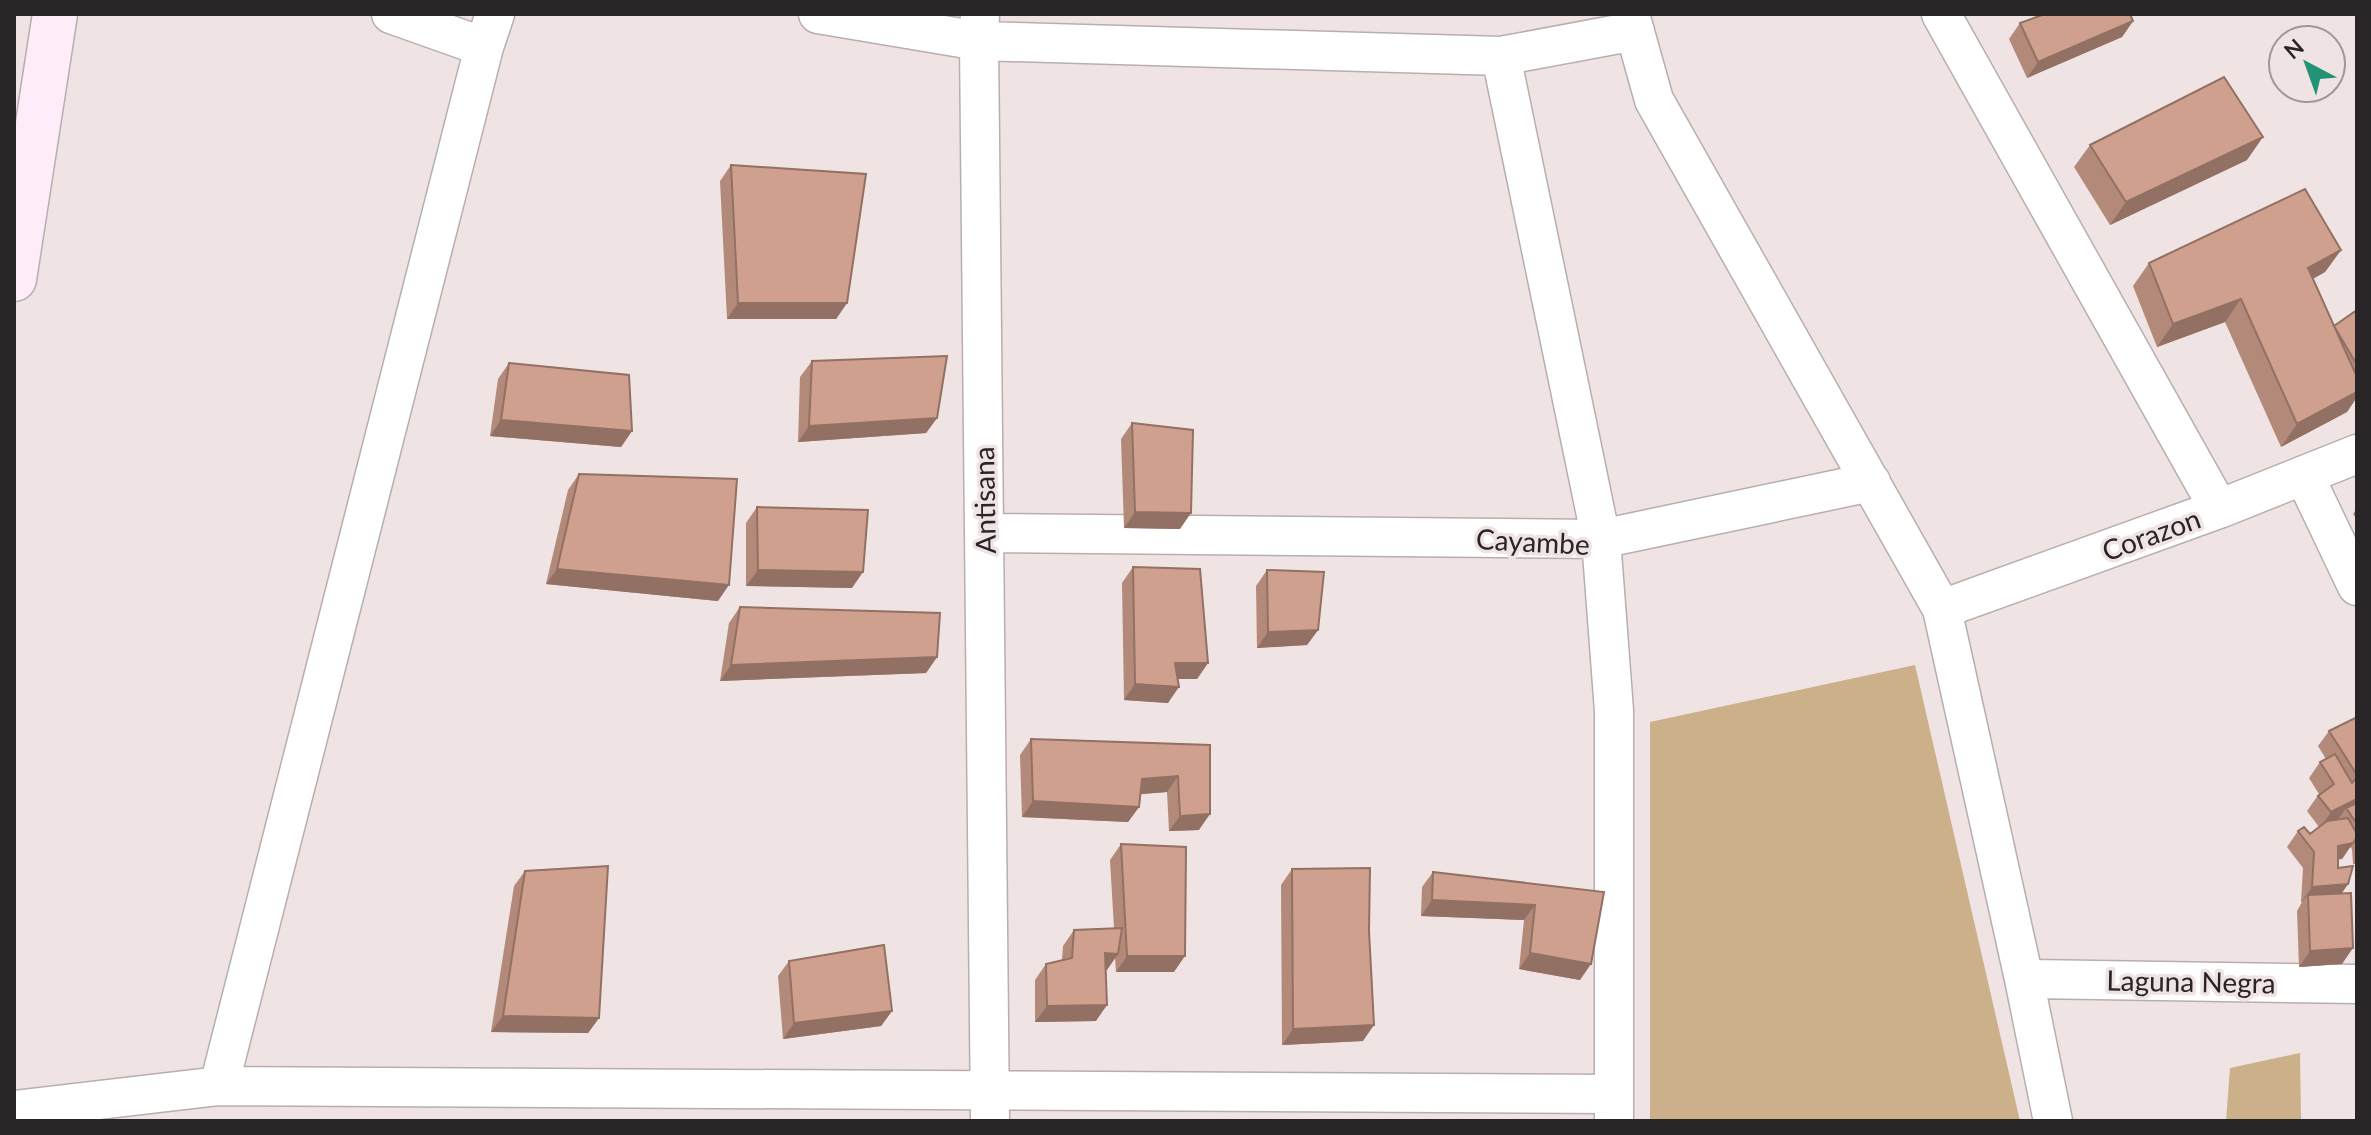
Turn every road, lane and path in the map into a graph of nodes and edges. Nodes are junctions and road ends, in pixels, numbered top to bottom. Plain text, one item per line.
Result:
1 (55, 14) edge
2 (391, 14) edge
3 (818, 14) edge
4 (1941, 14) edge
5 (1633, 23) edge
6 (979, 28) edge
7 (490, 30) edge
8 (1501, 56) junction
9 (14, 279) edge
10 (2357, 454) edge
11 (2304, 475) junction
12 (1871, 482) junction
13 (2219, 509) junction
14 (984, 533) junction
15 (1601, 539) junction
16 (2357, 586) edge
17 (1942, 609) junction
18 (2024, 979) junction
19 (2357, 984) edge
20 (219, 1086) junction
21 (990, 1106) edge
22 (1614, 1108) edge
23 (14, 1110) edge
24 (2053, 1121) edge

1 - 9 main road
2 - 7 street
3 - 6 street
4 - 13 street
5 - 8 street
5 - 12 street
6 - 8 street
6 - 14 street, Antisana
7 - 20 street
8 - 15 street
10 - 11 street, Corazon
11 - 13 street, Corazon
11 - 16 street
12 - 15 street
12 - 17 street
13 - 17 street, Corazon
14 - 15 street, Cayambe
14 - 21 street, Antisana
15 - 22 street, Cayambe
17 - 18 street
18 - 19 street, Laguna Negra
18 - 24 street
20 - 21 street
20 - 23 street
21 - 22 street

